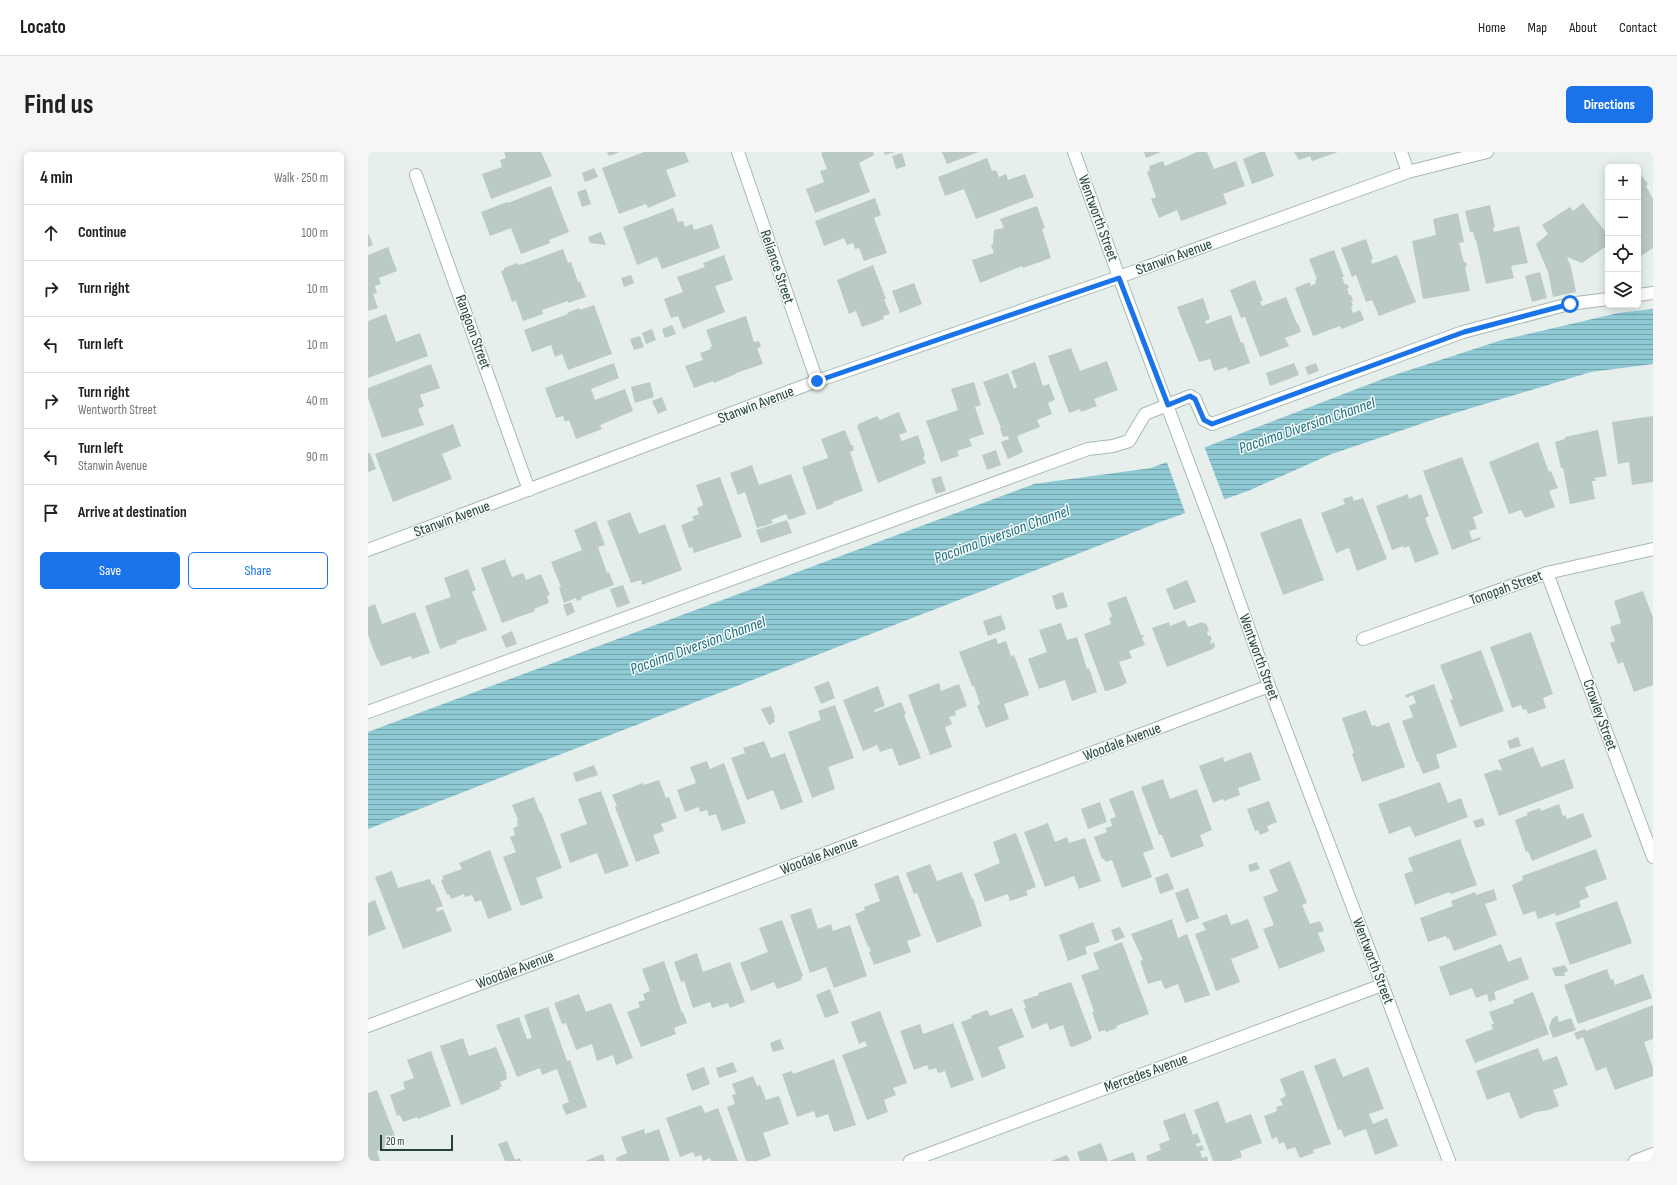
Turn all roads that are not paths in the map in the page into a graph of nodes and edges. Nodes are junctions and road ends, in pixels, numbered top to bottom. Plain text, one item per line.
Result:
1 (738, 152) edge
2 (1074, 152) edge
3 (1401, 152) edge
4 (1487, 152) edge
5 (1408, 172) junction
6 (416, 175) dead end
7 (1119, 278) junction
8 (1653, 293) edge
9 (1641, 295) edge
10 (1605, 299) edge
11 (817, 381) junction
12 (1169, 409) junction
13 (529, 490) junction
14 (1653, 549) edge
15 (368, 550) edge
16 (1547, 573) junction
17 (1363, 639) dead end
18 (1269, 686) junction
19 (368, 712) edge
20 (1653, 857) edge
21 (1382, 985) junction
22 (368, 1026) edge
23 (1653, 1154) edge
24 (910, 1161) edge
25 (1448, 1161) edge
26 (1635, 1161) edge

1 - 11 street, Reliance Street
2 - 7 street, Wentworth Street
3 - 5 street
4 - 5 street, Stanwin Avenue
5 - 7 street, Stanwin Avenue
6 - 13 street, Rangoon Street
7 - 11 street, Stanwin Avenue
7 - 12 street, Wentworth Street
8 - 9 street
10 - 12 street
11 - 13 street, Stanwin Avenue
12 - 18 street, Wentworth Street
12 - 19 street
13 - 15 street, Stanwin Avenue
14 - 16 street, Tonopah Street
16 - 17 street, Tonopah Street
16 - 20 street, Crowley Street
18 - 21 street, Wentworth Street
18 - 22 street, Woodale Avenue
21 - 24 street, Mercedes Avenue
21 - 25 street, Wentworth Street
23 - 26 street

